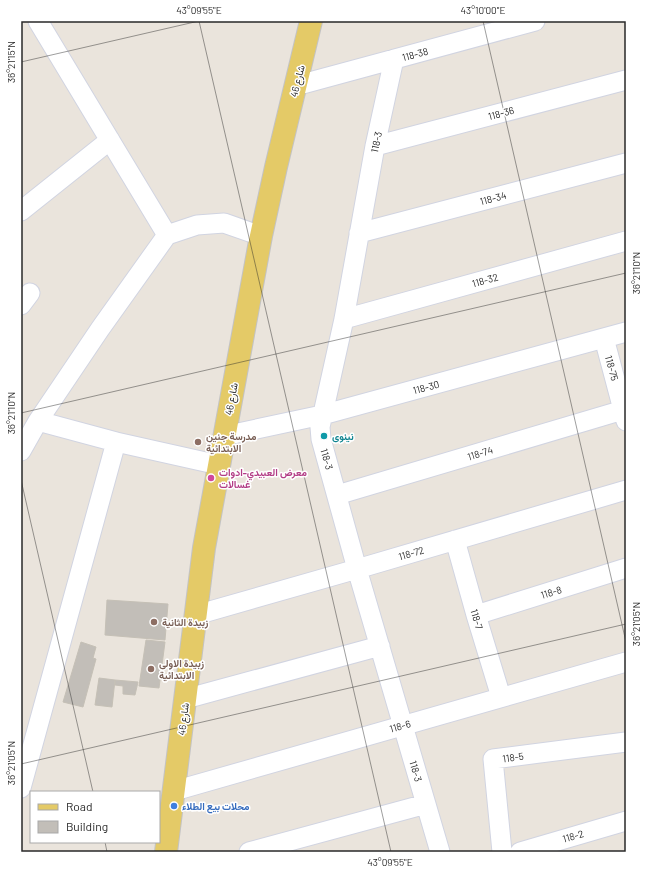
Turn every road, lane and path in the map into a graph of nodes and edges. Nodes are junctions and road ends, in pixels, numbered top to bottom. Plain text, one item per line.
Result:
1 (38, 21) edge
2 (311, 21) edge
3 (535, 21) edge
4 (394, 59) junction
5 (626, 80) edge
6 (296, 86) junction
7 (110, 140) junction
8 (375, 146) junction
9 (626, 163) edge
10 (21, 211) edge
11 (359, 233) junction
12 (167, 235) junction
13 (261, 236) junction
14 (626, 241) edge
15 (344, 319) junction
16 (626, 332) edge
17 (604, 338) junction
18 (322, 415) junction
19 (625, 415) edge
20 (38, 422) junction
21 (224, 436) junction
22 (116, 442) junction
23 (21, 451) edge
24 (219, 465) junction
25 (626, 490) edge
26 (337, 495) junction
27 (455, 540) junction
28 (626, 568) edge
29 (357, 569) junction
30 (196, 615) junction
31 (476, 615) junction
32 (380, 646) junction
33 (626, 662) edge
34 (501, 697) junction
35 (185, 699) junction
36 (403, 726) junction
37 (626, 742) edge
38 (21, 788) edge
39 (174, 791) junction
40 (426, 804) junction
41 (626, 821) edge
42 (166, 852) edge
43 (249, 852) edge
44 (440, 852) edge
45 (502, 852) edge
46 (520, 852) edge

1 - 7 street
2 - 6 main road, شارع 46
3 - 4 street, 118-38
4 - 6 street, 118-38
4 - 8 street, 118-3
5 - 8 street, 118-36
6 - 13 main road, شارع 46
7 - 10 street
7 - 12 street
8 - 11 street, 118-3
9 - 11 street, 118-34
11 - 15 street, 118-3
12 - 13 street
12 - 20 street
13 - 21 main road, شارع 46
14 - 15 street, 118-32
15 - 18 street, 118-3
16 - 17 street, 118-30
17 - 18 street, 118-30
17 - 19 street, 118-75
18 - 21 street, 118-30
18 - 26 street, 118-3
19 - 26 street, 118-74
20 - 22 street
20 - 23 street
21 - 24 main road, شارع 46
22 - 24 street
22 - 38 street
24 - 30 main road, شارع 46
25 - 27 street, 118-72
26 - 29 street, 118-3
27 - 29 street, 118-72
27 - 31 street, 118-7
28 - 31 street, 118-8
29 - 30 street, 118-72
29 - 32 street, 118-3
30 - 35 main road, شارع 46
31 - 34 street, 118-7
32 - 35 street
32 - 36 street, 118-3
33 - 34 street, 118-6
34 - 36 street, 118-6
35 - 39 main road, شارع 46
36 - 39 street, 118-6
36 - 40 street, 118-3
37 - 45 street, 118-5
39 - 42 main road, شارع 46
40 - 43 street
40 - 44 street, 118-3
41 - 46 street, 118-2

